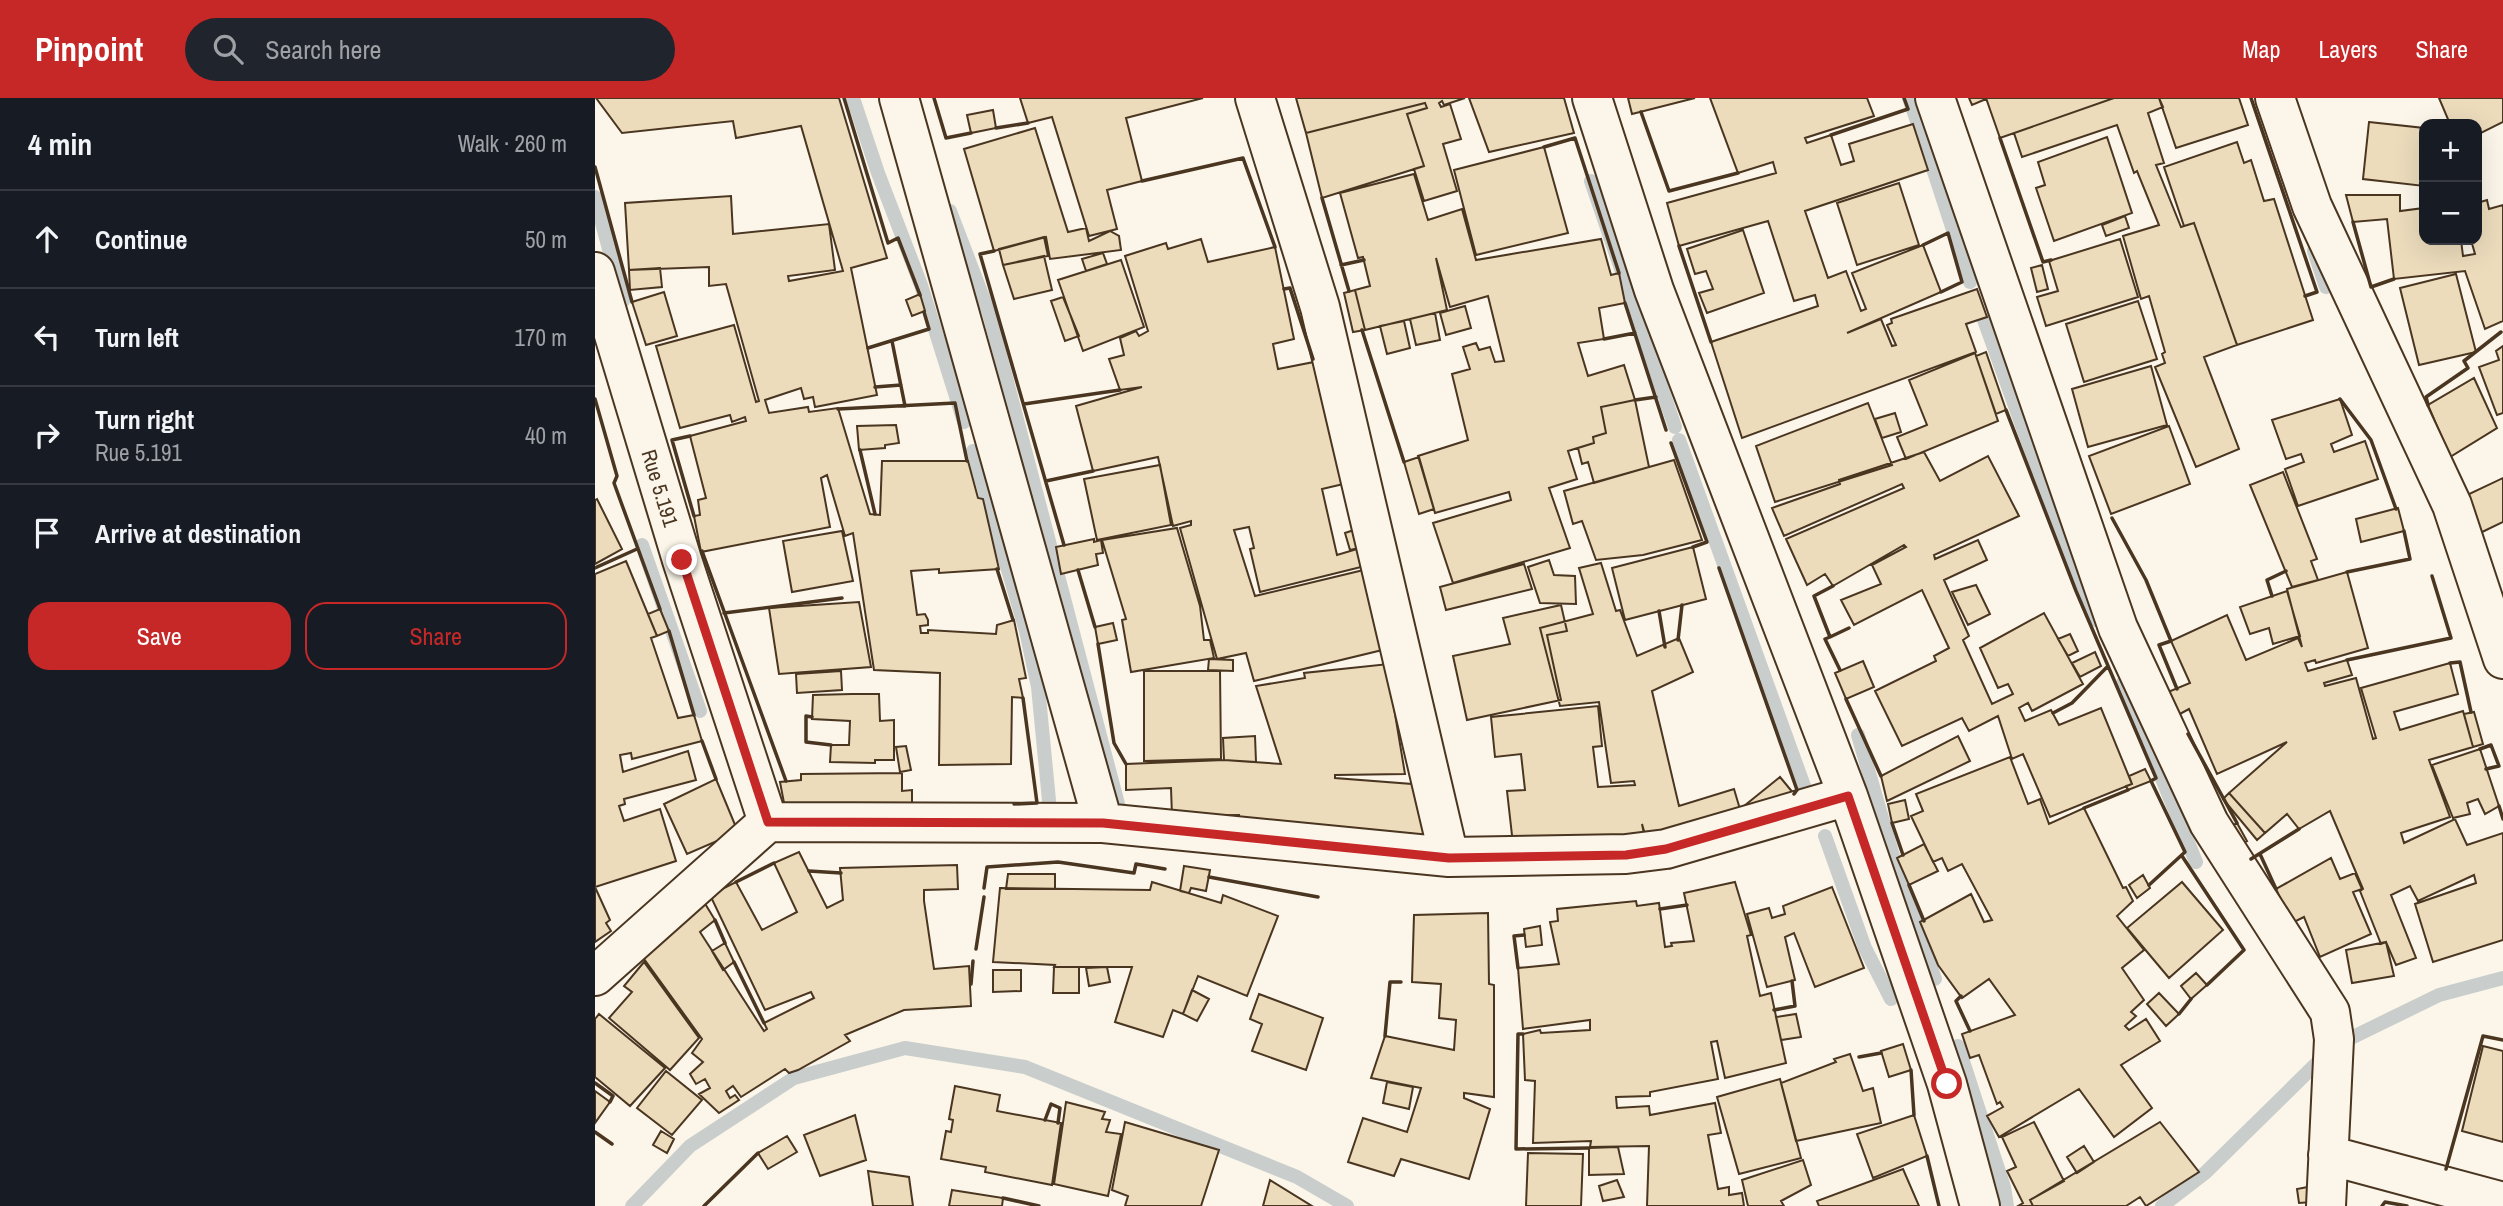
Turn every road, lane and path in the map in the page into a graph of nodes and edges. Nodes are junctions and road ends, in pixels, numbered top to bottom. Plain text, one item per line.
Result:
1 (899, 98) edge
2 (1255, 98) edge
3 (1591, 98) edge
4 (1935, 98) edge
5 (2275, 98) edge
6 (595, 272) edge
7 (2503, 659) edge
8 (1848, 796) junction
9 (768, 822) junction
10 (1103, 823) junction
11 (1449, 858) junction
12 (595, 976) edge
13 (2328, 1155) junction
14 (2503, 1202) edge
15 (1980, 1206) edge
16 (2326, 1206) edge

1 - 10 street
2 - 11 street
3 - 8 street
4 - 13 street
5 - 7 street
6 - 9 street, Rue 5.191
8 - 11 street
8 - 15 street
9 - 10 street
9 - 12 street
10 - 11 street
13 - 14 street
13 - 16 street

